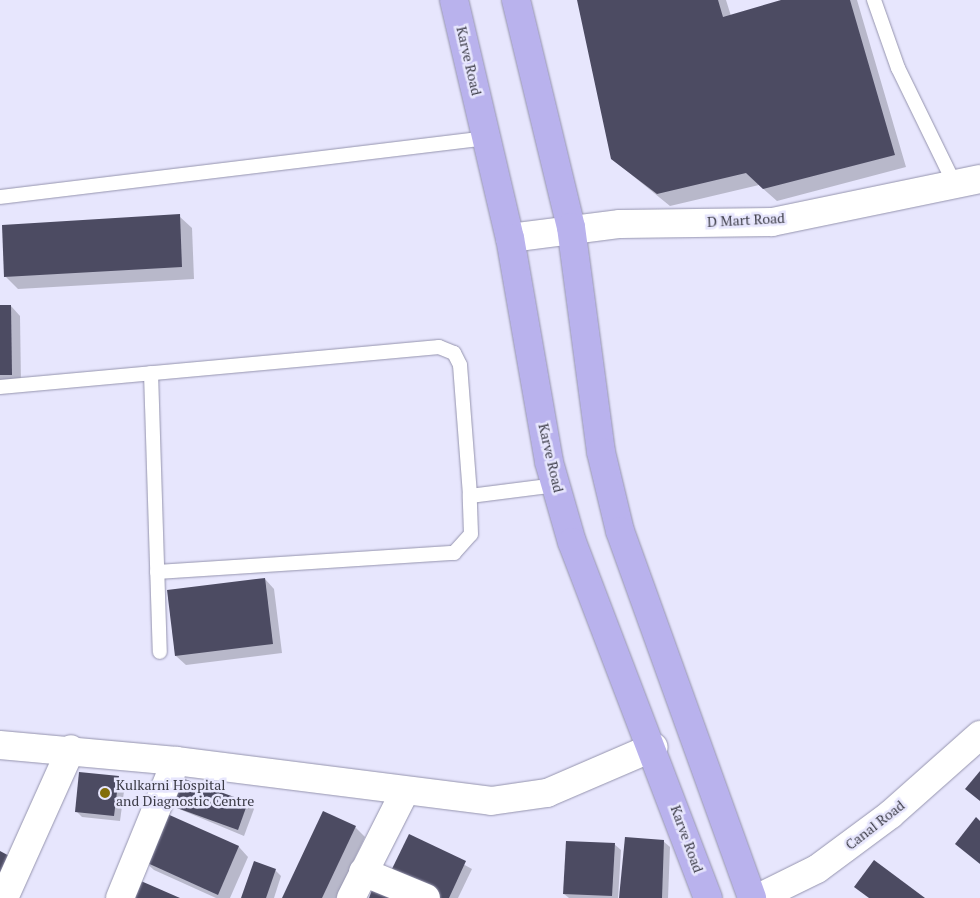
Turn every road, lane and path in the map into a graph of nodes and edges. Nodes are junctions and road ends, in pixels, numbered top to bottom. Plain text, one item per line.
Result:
1 (454, 0) edge
2 (516, 0) edge
3 (874, 0) edge
4 (486, 138) junction
5 (967, 182) edge
6 (0, 197) edge
7 (571, 227) junction
8 (510, 238) junction
9 (151, 374) junction
10 (0, 387) edge
11 (556, 485) junction
12 (470, 496) junction
13 (157, 572) junction
14 (160, 652) dead end
15 (980, 735) edge
16 (0, 745) edge
17 (654, 747) junction
18 (71, 750) junction
19 (176, 761) junction
20 (405, 791) junction
21 (363, 872) junction
22 (4, 898) edge
23 (120, 898) edge
24 (351, 898) edge
25 (426, 898) edge
26 (708, 898) edge
27 (752, 898) edge
28 (758, 898) edge

1 - 4 main road, Karve Road
2 - 7 main road
3 - 5 lane
4 - 6 lane
4 - 8 main road, Karve Road
5 - 7 street, D Mart Road
7 - 8 street, D Mart Road
7 - 27 main road
8 - 11 main road, Karve Road
9 - 10 lane
9 - 12 lane
9 - 13 lane
11 - 12 lane
11 - 17 main road, Karve Road
12 - 13 lane
13 - 14 lane
15 - 28 street, Canal Road
16 - 18 street
17 - 20 street
17 - 26 main road, Karve Road
18 - 19 street
18 - 22 street
19 - 20 street
19 - 23 street
20 - 21 street
21 - 24 street
21 - 25 street

